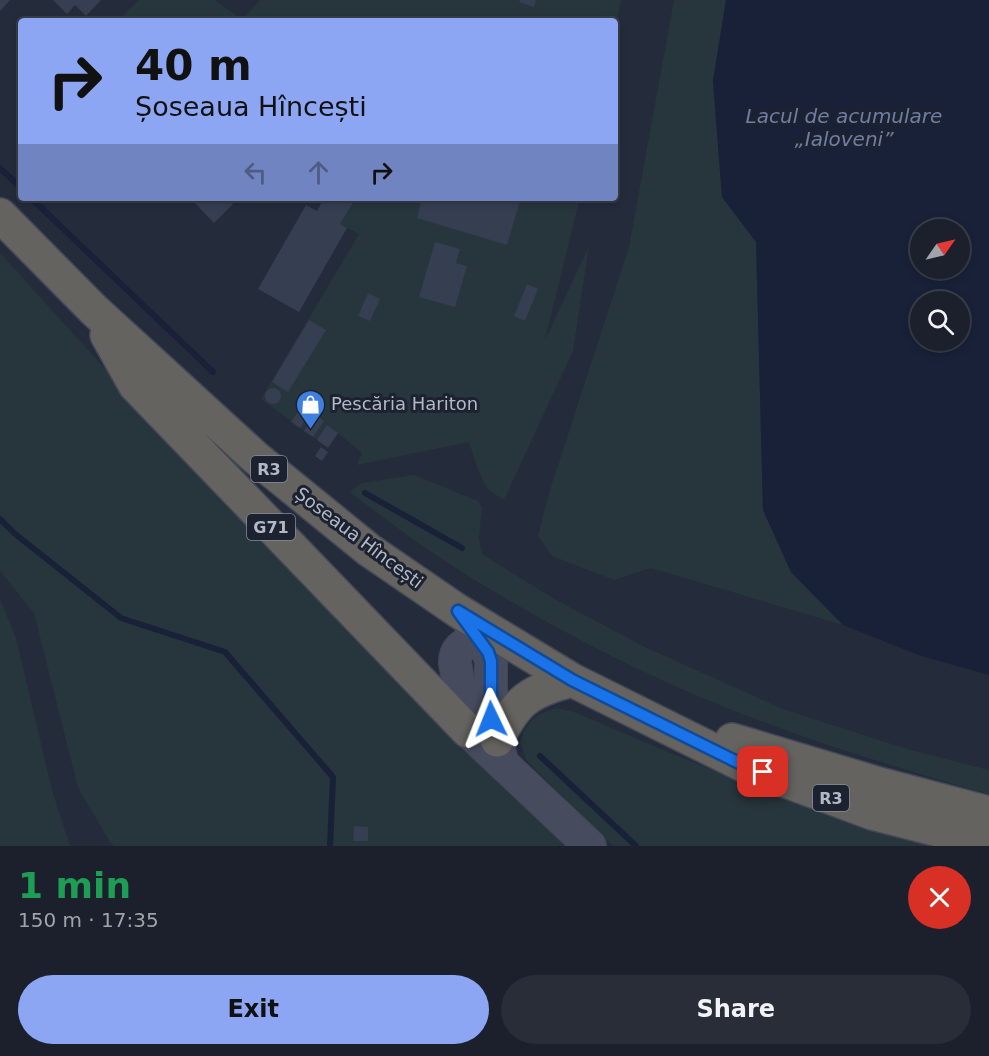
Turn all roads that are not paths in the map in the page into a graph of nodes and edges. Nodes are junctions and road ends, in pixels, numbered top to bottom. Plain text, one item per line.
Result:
1 (0, 215) edge
2 (94, 309) junction
3 (458, 611) junction
4 (480, 641) junction
5 (514, 645) junction
6 (572, 680) junction
7 (680, 732) junction
8 (489, 744) junction
9 (989, 813) edge
10 (989, 843) edge
11 (590, 846) edge

1 - 2 highway, Șoseaua Hîncești / R3
2 - 3 highway, Șoseaua Hîncești / R3
2 - 8 highway, G71
3 - 4 main road
3 - 5 highway, Șoseaua Hîncești / R3
4 - 5 main road
4 - 8 main road
5 - 6 highway, Șoseaua Hîncești / R3
6 - 7 highway, Șoseaua Hîncești / R3
6 - 8 highway
7 - 9 highway, Șoseaua Hîncești / R3
7 - 10 highway, Șoseaua Hîncești / R3
8 - 11 main road, G71

